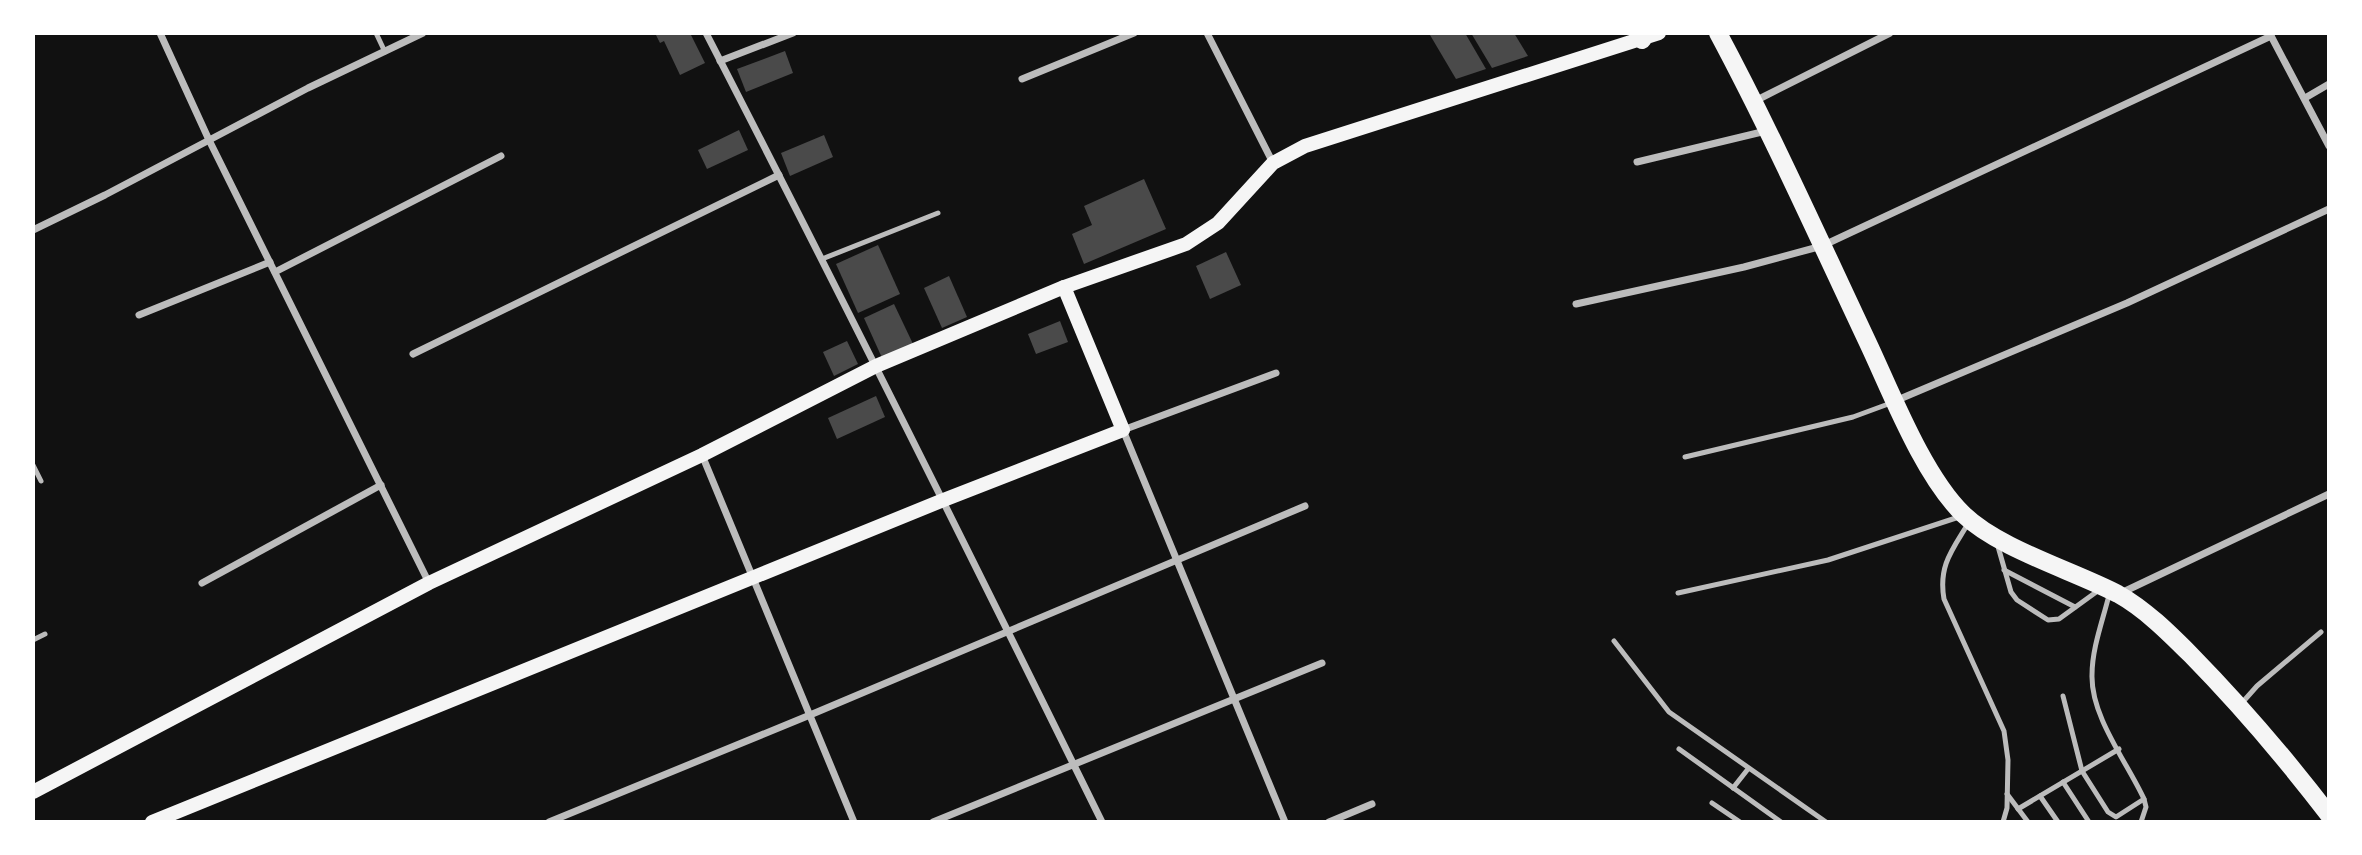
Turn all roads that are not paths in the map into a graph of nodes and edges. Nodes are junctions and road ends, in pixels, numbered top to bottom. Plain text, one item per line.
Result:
1 (160, 33) edge
2 (376, 33) edge
3 (423, 33) edge
4 (706, 33) edge
5 (793, 33) edge
6 (1134, 33) edge
7 (1207, 33) edge
8 (1718, 33) edge
9 (1890, 33) edge
10 (2270, 35) edge
11 (1649, 36) edge
12 (385, 52) junction
13 (720, 61) junction
14 (1022, 79) dead end
15 (2329, 84) edge
16 (2305, 98) junction
17 (1755, 102) junction
18 (1768, 130) junction
19 (209, 139) junction
20 (2329, 146) edge
21 (501, 156) dead end
22 (1637, 162) dead end
23 (1273, 163) junction
24 (779, 174) junction
25 (2329, 209) edge
26 (938, 213) dead end
27 (33, 230) edge
28 (1822, 246) junction
29 (822, 260) junction
30 (271, 262) junction
31 (275, 272) junction
32 (1065, 287) junction
33 (1576, 304) dead end
34 (139, 315) dead end
35 (413, 354) dead end
36 (876, 366) junction
37 (1276, 373) dead end
38 (1895, 401) junction
39 (1123, 430) junction
40 (702, 455) junction
41 (1685, 457) dead end
42 (33, 465) edge
43 (41, 481) dead end
44 (381, 485) junction
45 (2329, 494) edge
46 (941, 501) junction
47 (1305, 506) dead end
48 (1968, 517) junction
49 (1995, 537) junction
50 (1177, 560) junction
51 (2004, 570) junction
52 (753, 578) junction
53 (202, 583) dead end
54 (429, 583) junction
55 (2110, 591) junction
56 (1678, 593) dead end
57 (2075, 607) junction
58 (1008, 631) junction
59 (2321, 632) dead end
60 (45, 634) dead end
61 (33, 640) edge
62 (1614, 641) dead end
63 (1322, 663) dead end
64 (2063, 696) dead end
65 (1235, 700) junction
66 (2239, 706) junction
67 (810, 715) junction
68 (1679, 749) dead end
69 (2119, 750) junction
70 (1074, 764) junction
71 (1748, 769) junction
72 (2082, 771) junction
73 (2063, 782) junction
74 (1733, 788) junction
75 (33, 792) edge
76 (2007, 794) junction
77 (2040, 796) junction
78 (2144, 799) junction
79 (1713, 803) dead end
80 (1373, 804) dead end
81 (2018, 809) junction
82 (2329, 816) edge
83 (152, 822) edge
84 (550, 822) edge
85 (854, 822) edge
86 (933, 822) edge
87 (1102, 822) edge
88 (1285, 822) edge
89 (1329, 822) edge
90 (1740, 822) edge
91 (1781, 822) edge
92 (1826, 822) edge
93 (2003, 822) edge
94 (2028, 822) edge
95 (2057, 822) edge
96 (2088, 822) edge
97 (2141, 822) edge

1 - 19 street
2 - 12 lane
3 - 12 street
4 - 13 street
5 - 13 street
6 - 14 street
7 - 23 street
8 - 17 main road
9 - 17 street
10 - 16 street
10 - 28 street
11 - 23 main road
12 - 19 street
13 - 24 street
15 - 16 street
16 - 20 street
17 - 18 main road
18 - 22 street
18 - 28 main road
19 - 27 street
19 - 30 street
21 - 31 street
23 - 32 main road
24 - 29 street
24 - 35 street
25 - 38 street
26 - 29 lane
28 - 33 street
28 - 38 main road
29 - 36 street
30 - 31 street
30 - 34 street
31 - 44 street
32 - 36 main road
32 - 39 main road
36 - 40 main road
36 - 46 street
37 - 39 street
38 - 41 lane
38 - 48 main road
39 - 46 main road
39 - 50 street
40 - 52 street
40 - 54 main road
42 - 43 lane
44 - 53 street
44 - 54 street
45 - 55 street
46 - 52 main road
46 - 58 street
47 - 50 street
48 - 49 main road
48 - 56 lane
48 - 76 lane
49 - 51 lane
49 - 55 main road
50 - 58 street
50 - 65 street
51 - 57 lane
51 - 57 lane
52 - 67 street
52 - 83 main road
54 - 75 main road
55 - 57 lane
55 - 66 main road
55 - 69 lane
58 - 67 street
58 - 70 street
59 - 66 lane
60 - 61 lane
62 - 71 lane
63 - 65 street
64 - 72 lane
65 - 70 street
65 - 88 street
66 - 82 main road
67 - 84 street
67 - 85 street
68 - 74 lane
69 - 72 lane
69 - 78 lane
70 - 86 street
70 - 87 street
71 - 74 lane
71 - 92 lane
72 - 73 lane
72 - 78 lane
73 - 77 lane
73 - 96 lane
74 - 91 lane
76 - 81 lane
76 - 93 lane
77 - 81 lane
77 - 95 lane
78 - 97 lane
79 - 90 lane
80 - 89 street
81 - 94 lane

